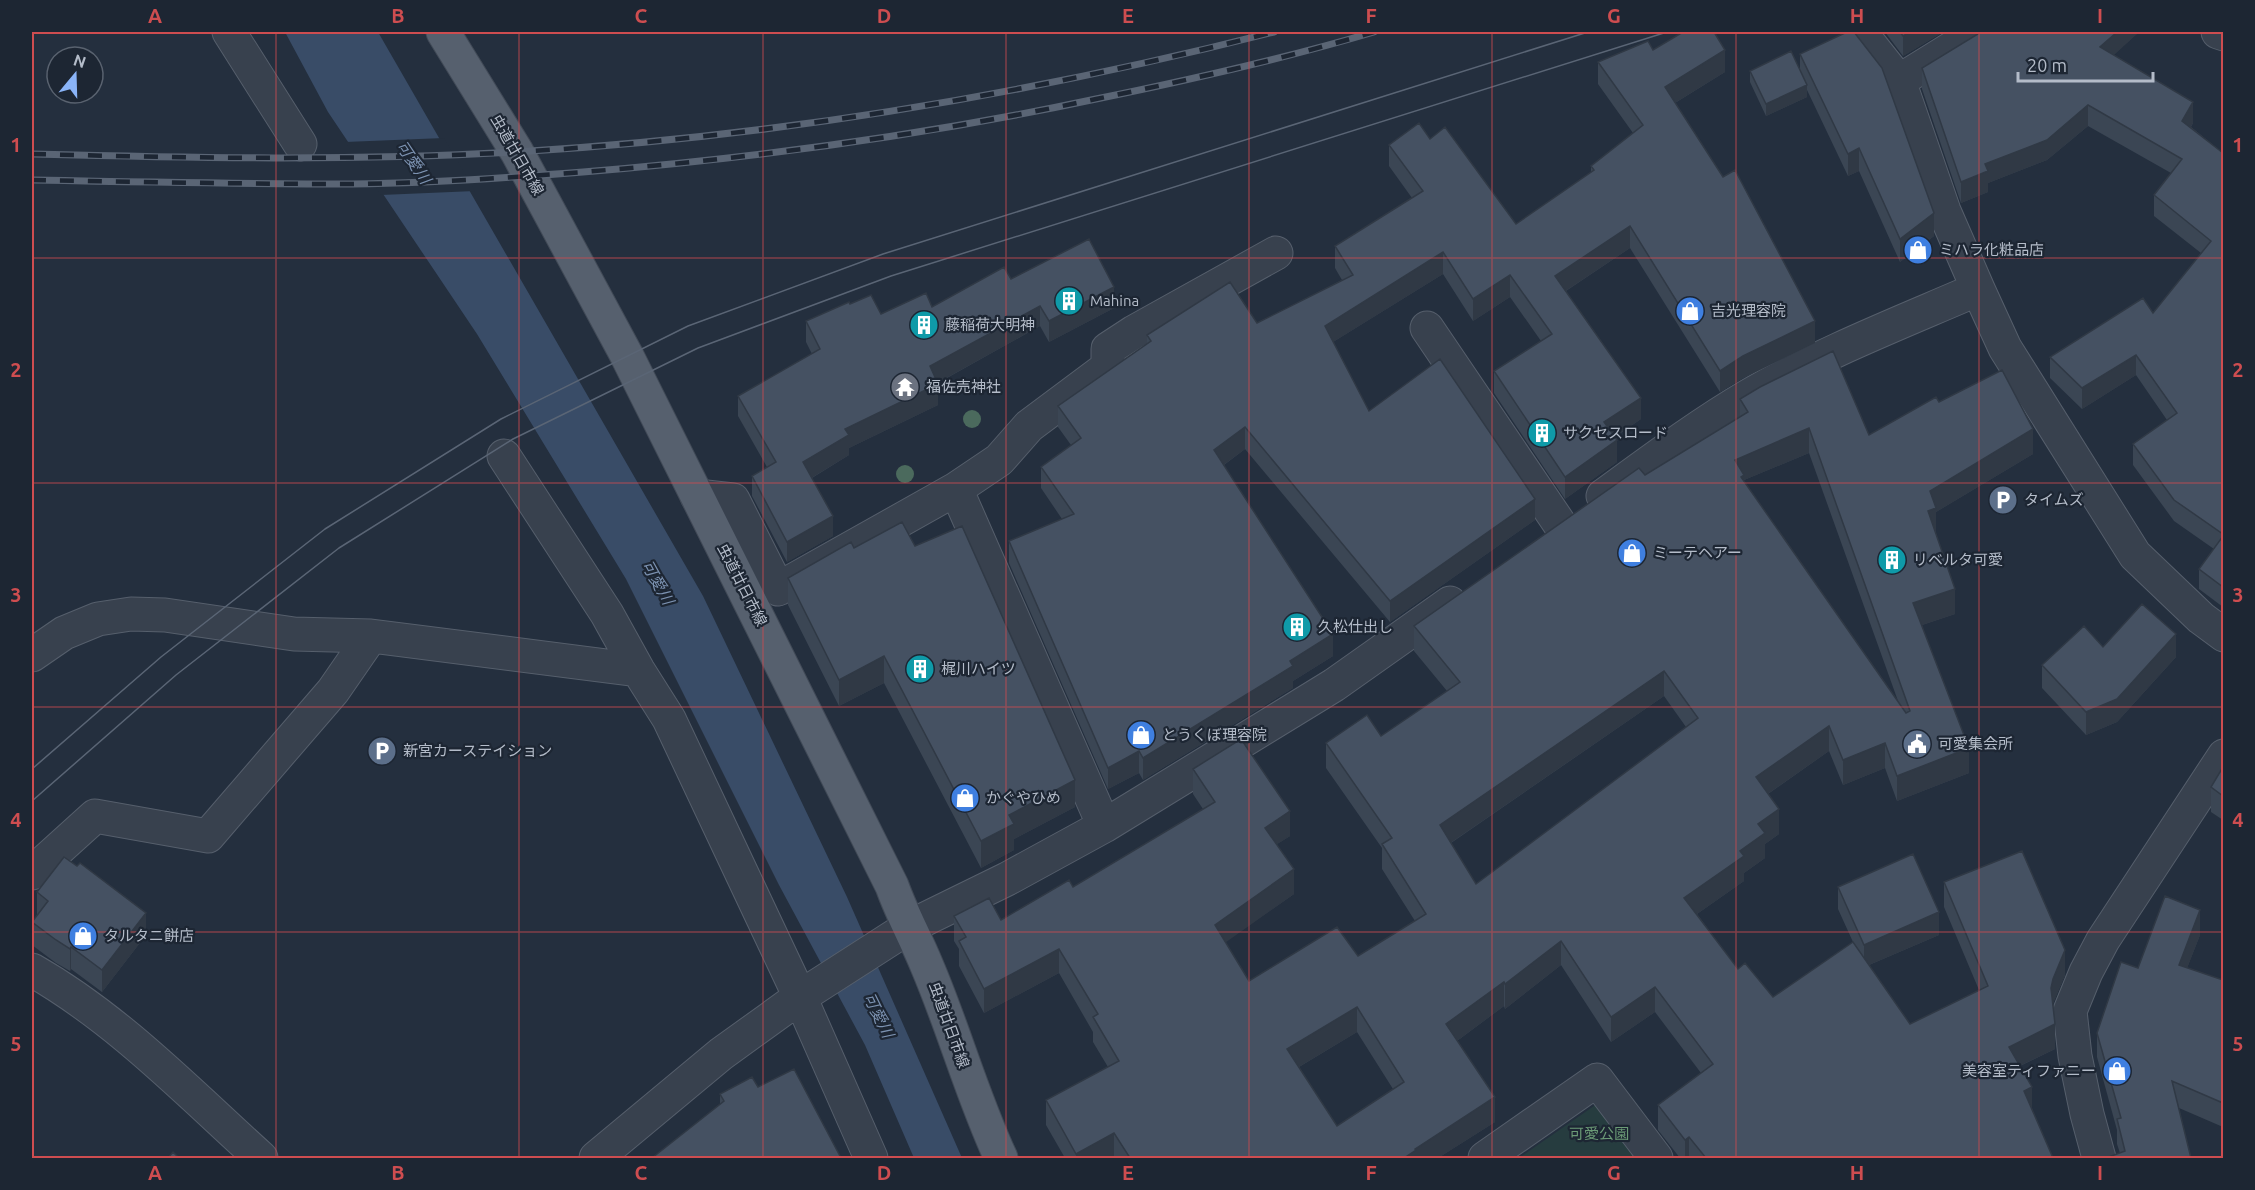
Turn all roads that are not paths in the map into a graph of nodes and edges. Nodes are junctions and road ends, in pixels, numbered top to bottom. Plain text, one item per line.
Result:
1 (229, 32) edge
2 (443, 32) edge
3 (1860, 32) edge
4 (1978, 32) edge
5 (2218, 32) edge
6 (2223, 34) edge
7 (1899, 81) junction
8 (300, 144) dead end
9 (1276, 253) dead end
10 (1978, 289) junction
11 (1427, 328) dead end
12 (504, 456) dead end
13 (957, 489) junction
14 (697, 496) junction
15 (1561, 526) junction
16 (1532, 545) edge
17 (1476, 585) edge
18 (2223, 635) edge
19 (371, 636) junction
20 (32, 655) edge
21 (638, 670) junction
22 (2223, 756) edge
23 (1104, 826) junction
24 (32, 873) edge
25 (898, 935) junction
26 (32, 970) edge
27 (806, 993) junction
28 (261, 1158) edge
29 (596, 1158) edge
30 (872, 1158) edge
31 (1001, 1158) edge
32 (1485, 1158) edge
33 (1656, 1158) edge
34 (2099, 1158) edge

1 - 8 street
2 - 14 main road, 虫道廿日市線
3 - 7 street
4 - 7 street
5 - 6 street
7 - 10 street
9 - 13 street
10 - 15 street
10 - 18 street
11 - 15 street
12 - 21 street
13 - 14 street
13 - 23 street
14 - 25 main road, 虫道廿日市線
15 - 16 street
17 - 23 street
19 - 20 street
19 - 21 street
19 - 24 street
21 - 27 street
22 - 34 street
23 - 25 street
25 - 27 street
25 - 31 main road, 虫道廿日市線
26 - 28 street
27 - 29 street
27 - 30 street
32 - 33 street

